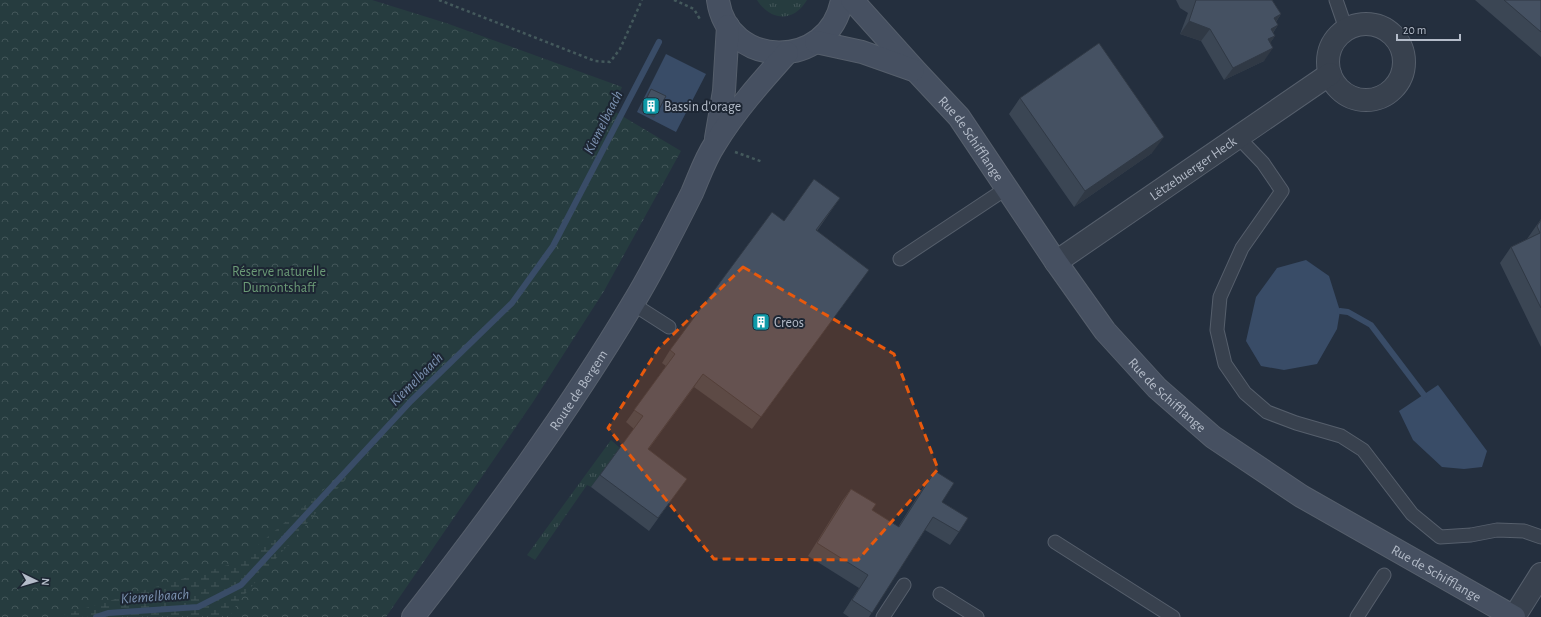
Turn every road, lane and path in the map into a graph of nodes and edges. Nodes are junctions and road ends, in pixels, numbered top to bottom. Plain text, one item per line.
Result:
1 (439, 0) edge
2 (642, 0) edge
3 (674, 0) edge
4 (718, 0) edge
5 (842, 0) edge
6 (852, 0) edge
7 (1336, 0) edge
8 (701, 22) dead end
9 (728, 26) junction
10 (1346, 29) junction
11 (816, 42) junction
12 (787, 53) junction
13 (915, 70) junction
14 (1330, 74) junction
15 (1238, 137) junction
16 (714, 145) junction
17 (763, 162) dead end
18 (1007, 188) junction
19 (900, 259) dead end
20 (1056, 262) junction
21 (633, 304) junction
22 (668, 327) dead end
23 (1541, 537) edge
24 (1055, 542) dead end
25 (1541, 574) edge
26 (1384, 575) dead end
27 (904, 585) dead end
28 (940, 594) dead end
29 (413, 617) edge
30 (883, 617) edge
31 (976, 617) edge
32 (1173, 617) edge
33 (1357, 617) edge
34 (1514, 617) edge

1 - 2 path
3 - 8 path
4 - 9 main road
5 - 11 main road
6 - 13 main road, Rue de Schifflange
7 - 10 lane
9 - 12 main road
9 - 16 main road, Route de Bergem
10 - 14 street
10 - 14 street
11 - 12 main road
11 - 13 main road, Rue de Schifflange
12 - 16 main road, Route de Bergem
13 - 18 main road, Rue de Schifflange
14 - 15 street, Lëtzebuerger Heck
15 - 20 street, Lëtzebuerger Heck
15 - 23 lane
16 - 17 path
16 - 21 main road, Route de Bergem
18 - 19 lane
18 - 20 main road, Rue de Schifflange
20 - 34 main road, Rue de Schifflange
21 - 22 lane
21 - 29 main road, Route de Bergem
24 - 32 lane
25 - 34 street
26 - 33 lane
27 - 30 lane
28 - 31 lane

